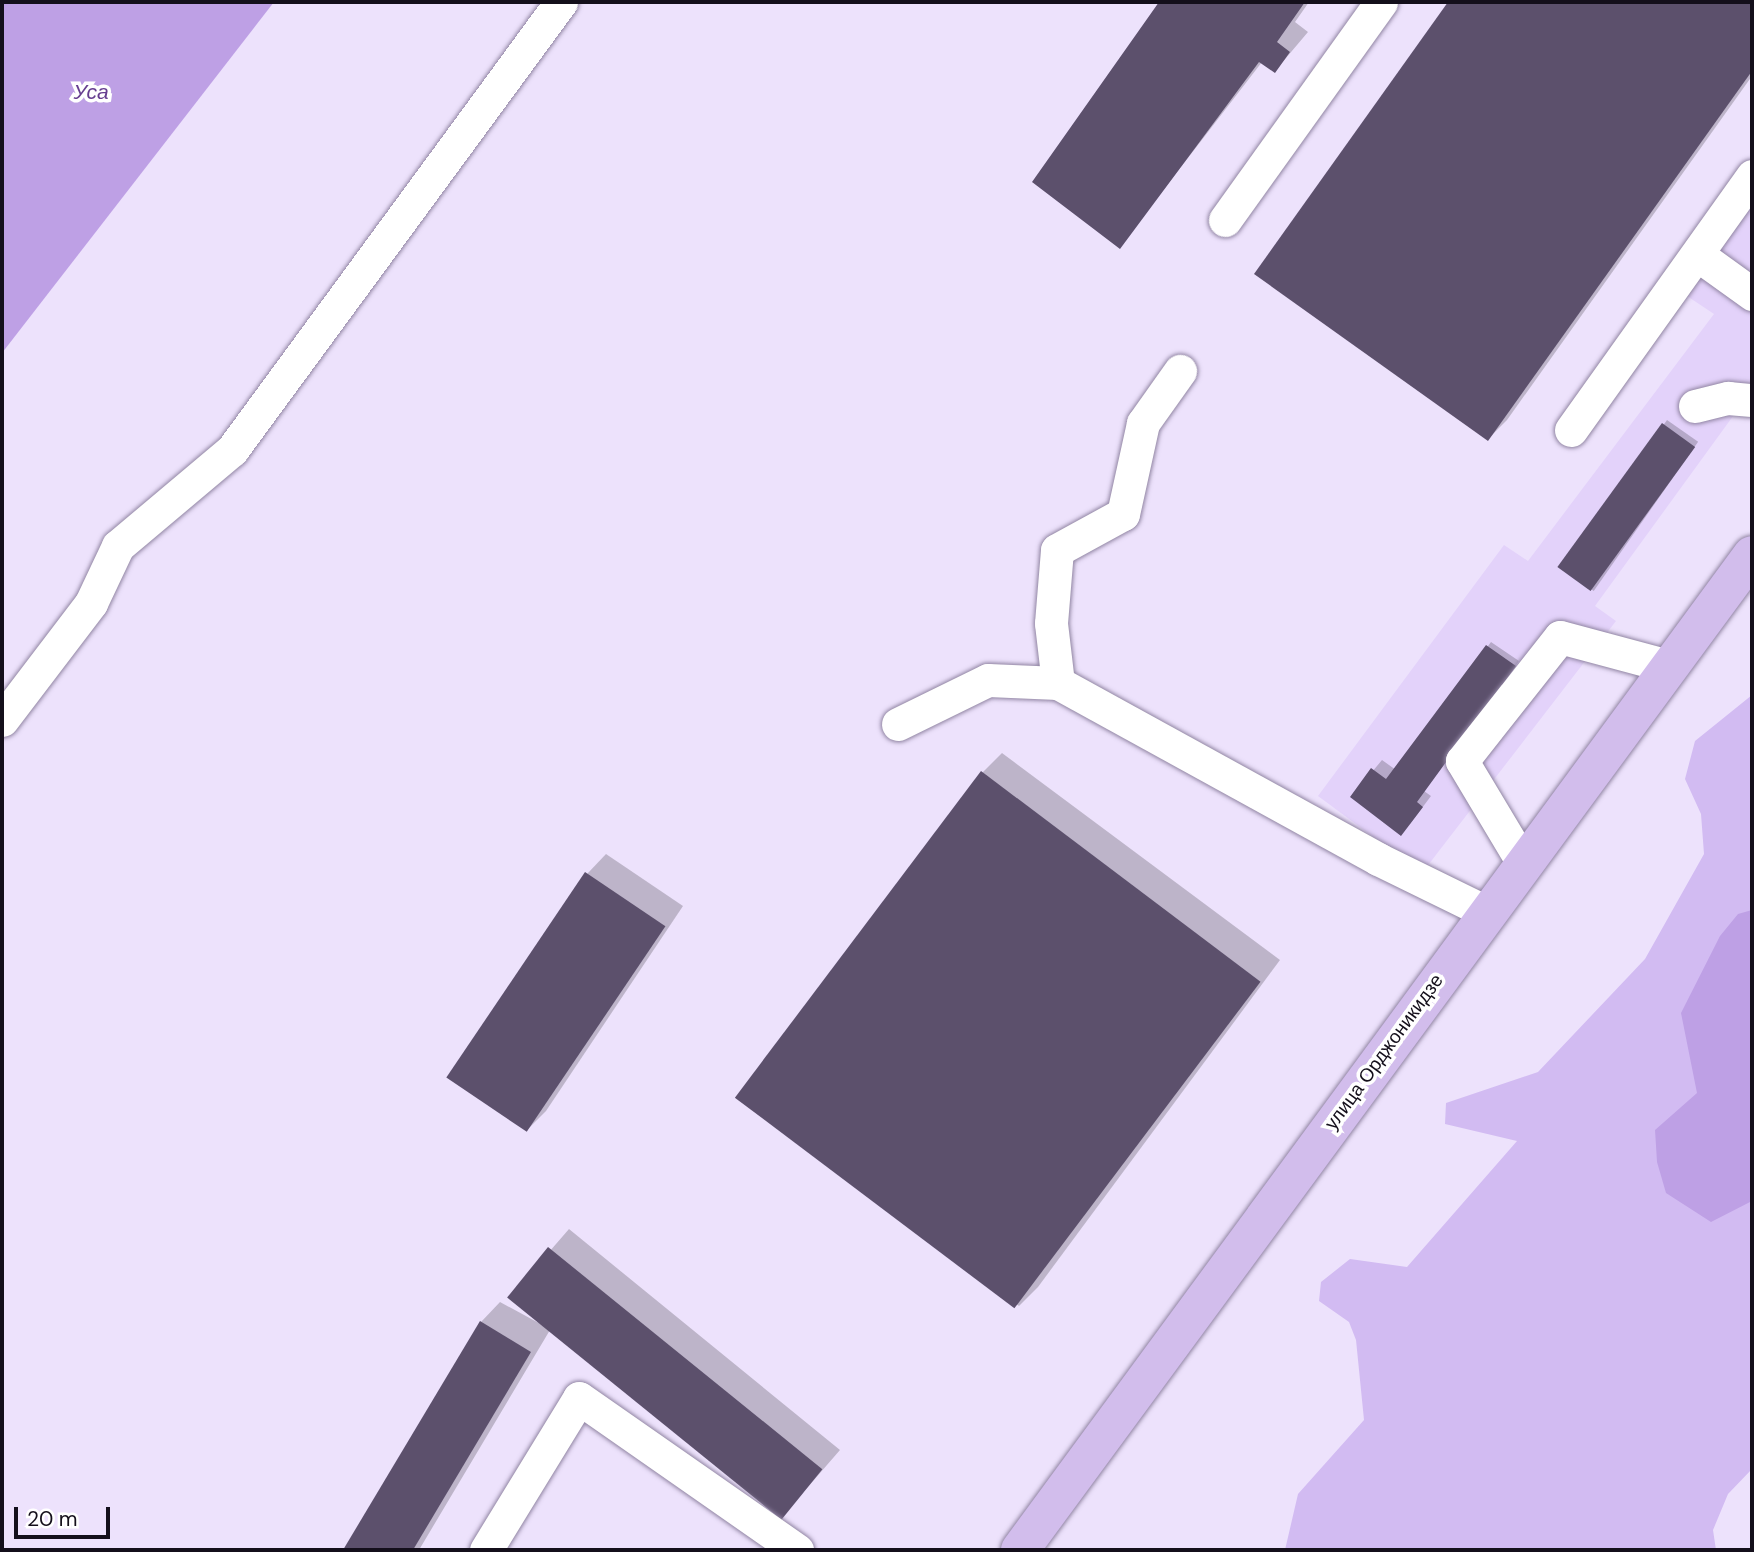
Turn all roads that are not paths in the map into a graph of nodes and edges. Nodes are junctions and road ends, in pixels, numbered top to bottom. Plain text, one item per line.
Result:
1 (561, 2) edge
2 (1381, 2) edge
3 (1752, 176) edge
4 (1225, 220) dead end
5 (1698, 255) junction
6 (1752, 294) edge
7 (1180, 371) dead end
8 (1752, 400) edge
9 (1696, 406) dead end
10 (1571, 430) dead end
11 (1752, 555) edge
12 (1668, 666) junction
13 (1058, 683) junction
14 (2, 720) edge
15 (898, 724) dead end
16 (1522, 863) junction
17 (1486, 912) junction
18 (486, 1550) edge
19 (797, 1550) edge
20 (1020, 1550) edge

1 - 14 street
2 - 4 street
3 - 5 street
5 - 6 street
5 - 10 street
7 - 13 street
8 - 9 street
11 - 12 main road, улица Орджоникидзе
12 - 16 main road, улица Орджоникидзе
12 - 16 street
13 - 15 street
13 - 17 street
16 - 17 main road, улица Орджоникидзе
17 - 20 main road, улица Орджоникидзе
18 - 19 street

